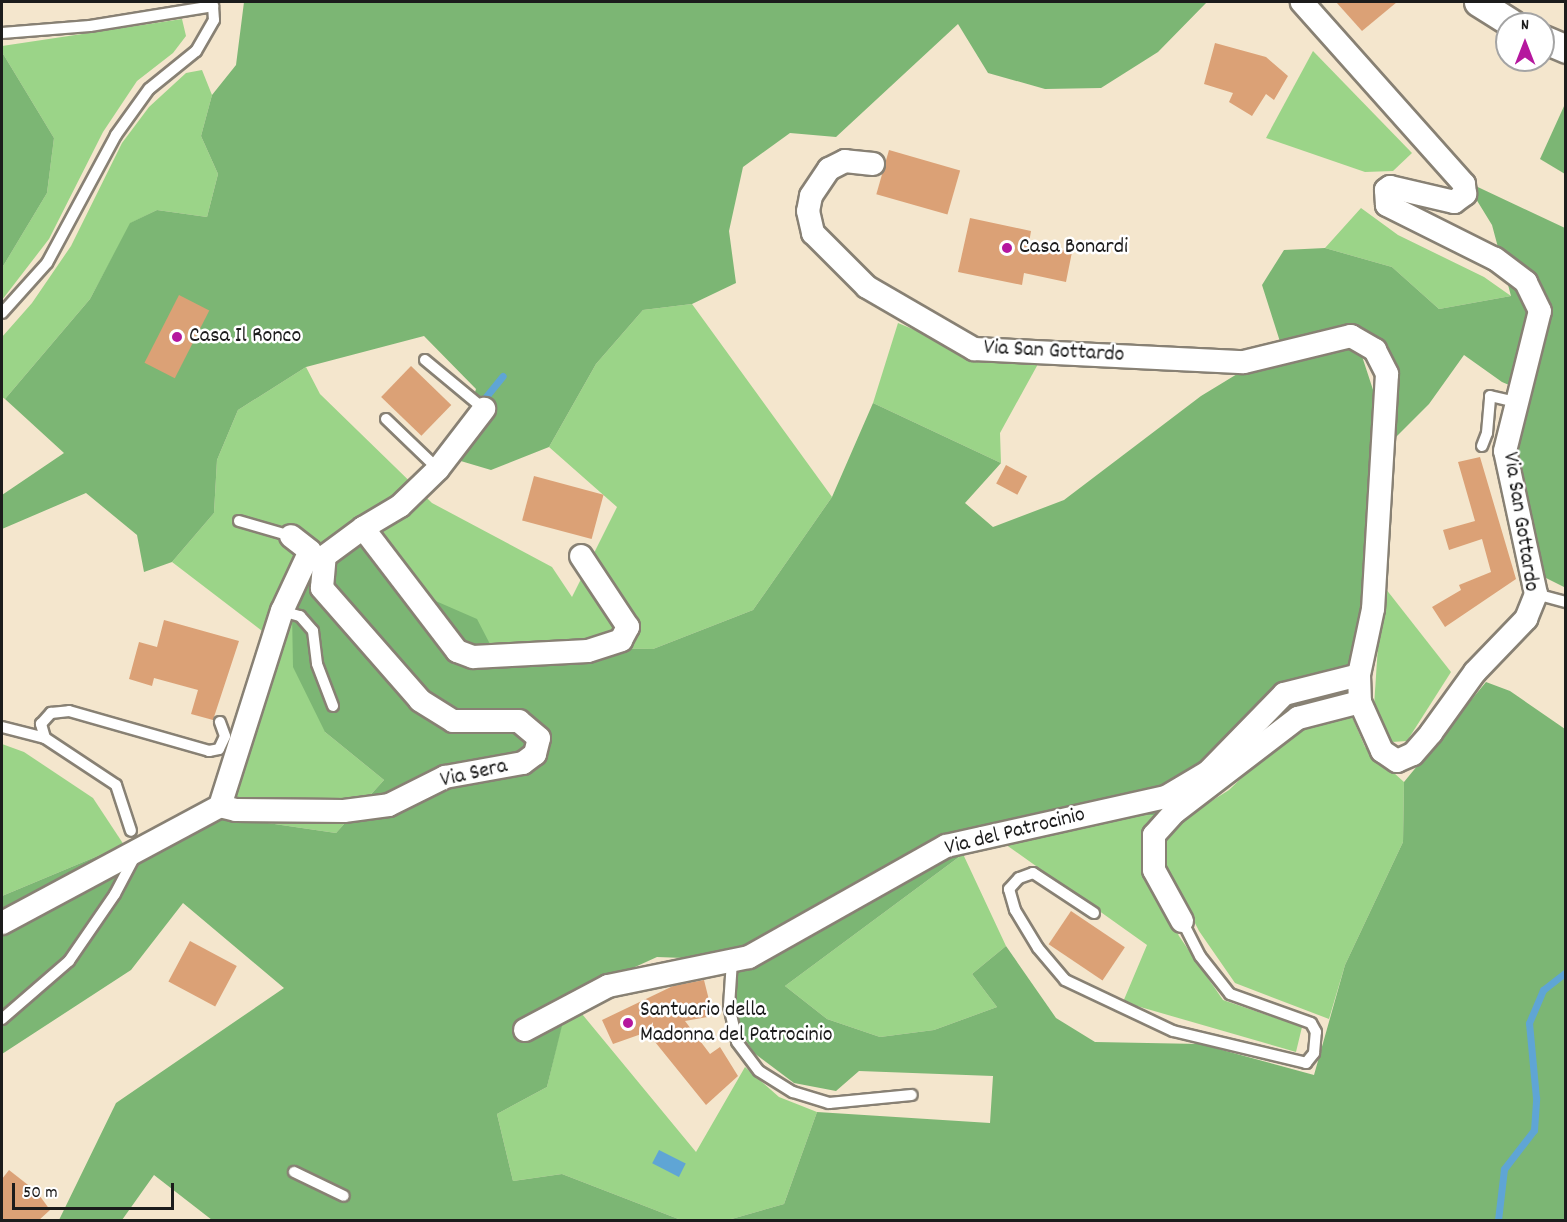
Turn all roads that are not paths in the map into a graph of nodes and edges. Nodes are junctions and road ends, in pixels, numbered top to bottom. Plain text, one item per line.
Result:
1 (1302, 2) edge
2 (1478, 2) edge
3 (1495, 13) edge
4 (2, 33) edge
5 (873, 164) dead end
6 (2, 313) edge
7 (425, 360) dead end
8 (476, 402) joint
9 (1515, 402) junction
10 (386, 419) dead end
11 (1482, 446) dead end
12 (433, 463) junction
13 (239, 521) dead end
14 (363, 528) junction
15 (291, 536) joint
16 (581, 556) dead end
17 (1536, 594) junction
18 (1566, 602) edge
19 (282, 612) junction
20 (1359, 675) junction
21 (1360, 702) junction
22 (333, 706) dead end
23 (220, 722) dead end
24 (2, 727) edge
25 (45, 738) junction
26 (220, 813) junction
27 (134, 841) junction
28 (1094, 912) dead end
29 (1182, 921) joint
30 (2, 923) edge
31 (732, 961) junction
32 (658, 974) junction
33 (639, 992) dead end
34 (2, 1018) edge
35 (525, 1030) dead end
36 (912, 1095) dead end
37 (294, 1172) dead end
38 (344, 1196) dead end

1 - 9 street, Via San Gottardo
2 - 3 street
4 - 6 lane
5 - 20 street, Via San Gottardo
7 - 8 lane
8 - 12 street, Via Sera
9 - 11 lane
9 - 17 street, Via San Gottardo
10 - 12 lane
12 - 14 street, Via Sera
13 - 15 lane
14 - 16 street
14 - 26 street, Via Sera
15 - 19 street
17 - 18 lane
17 - 21 street, Via San Gottardo
19 - 22 lane
19 - 26 street
20 - 21 street, Via San Gottardo
20 - 31 street, Via del Patrocinio
21 - 29 street
23 - 25 lane
24 - 25 lane
25 - 27 lane
26 - 27 street
27 - 30 street
27 - 34 lane
28 - 29 lane
31 - 32 street, Via del Patrocinio
31 - 36 lane
32 - 33 street
32 - 35 street, Via del Patrocinio
37 - 38 lane

